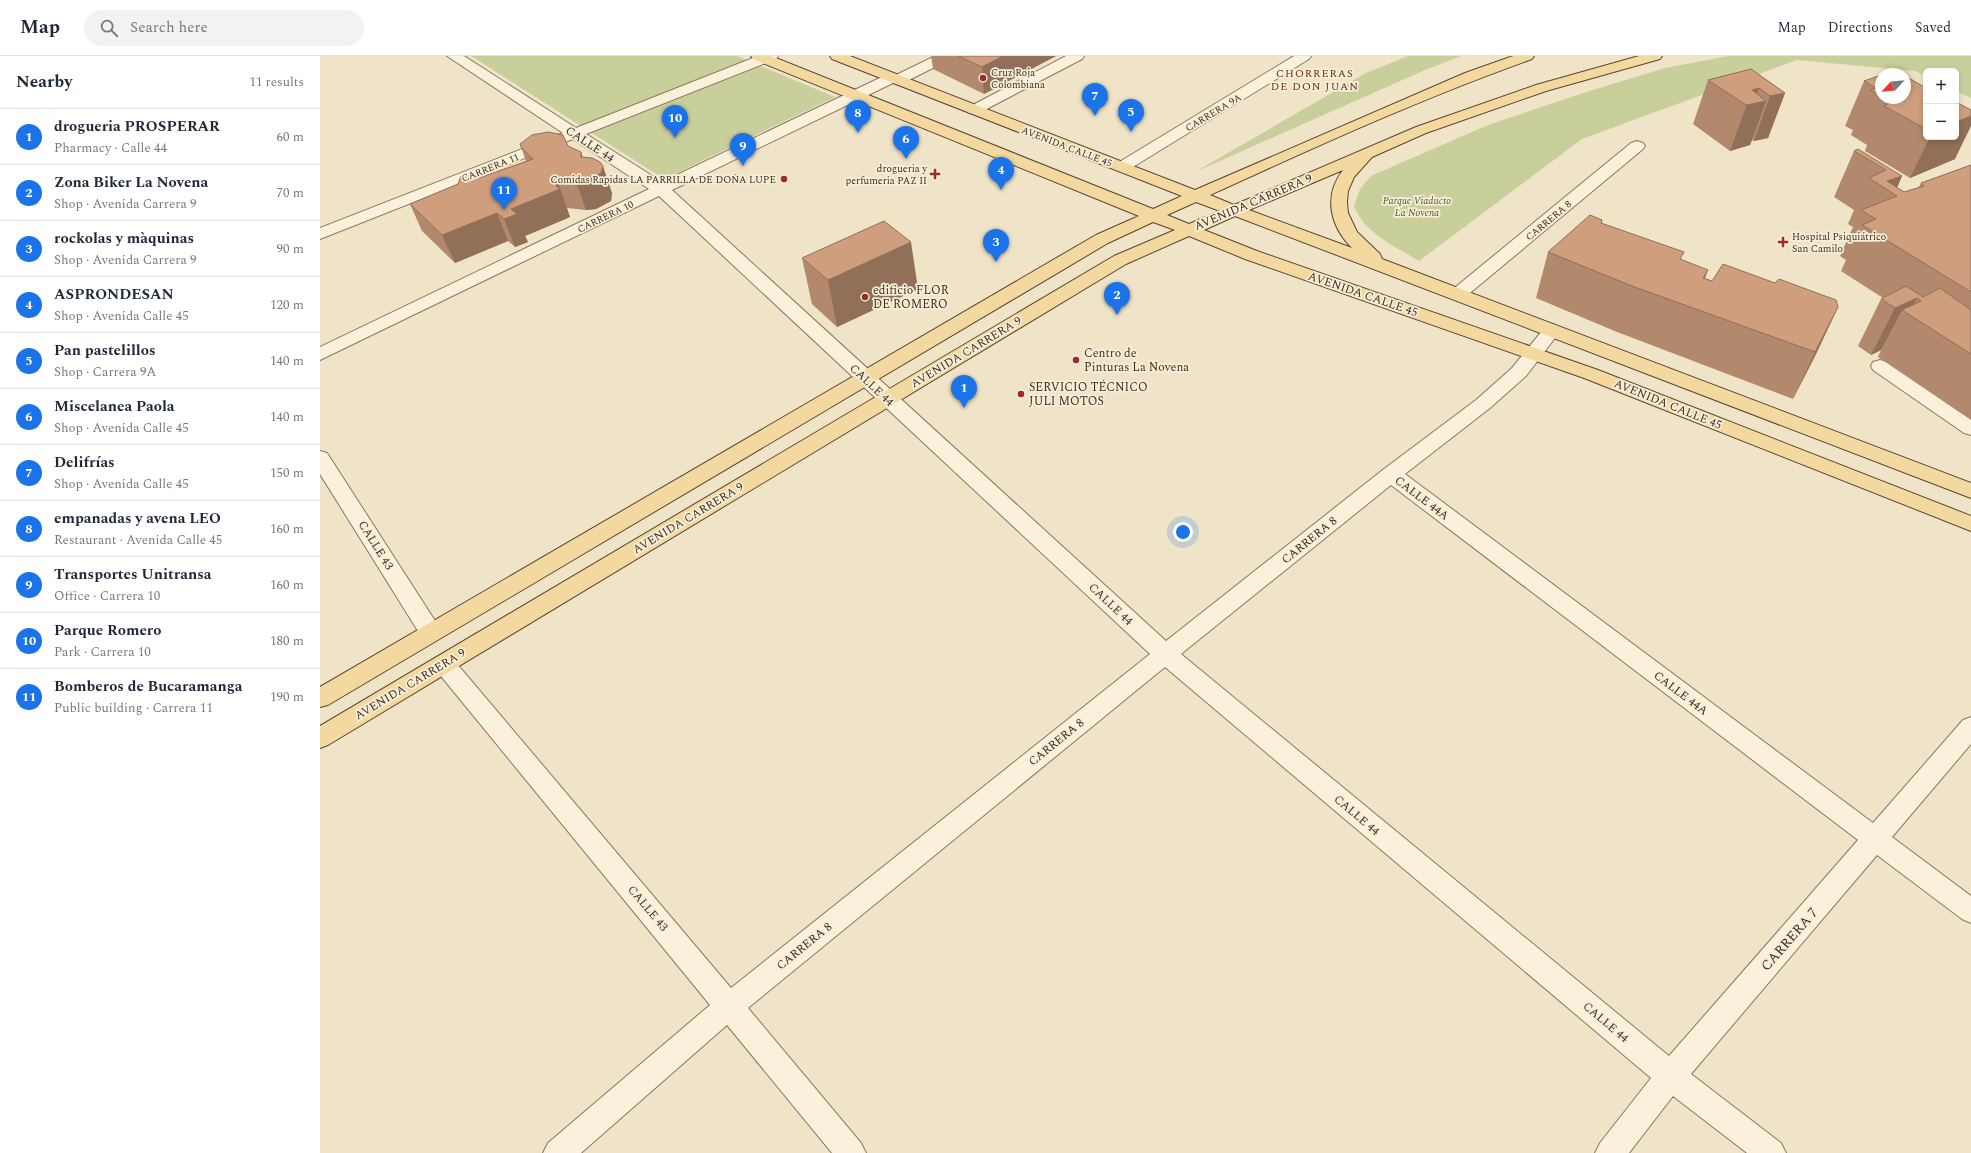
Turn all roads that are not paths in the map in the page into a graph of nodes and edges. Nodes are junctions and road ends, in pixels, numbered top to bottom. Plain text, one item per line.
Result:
1 (454, 56) edge
2 (836, 56) edge
3 (946, 56) edge
4 (1077, 56) edge
5 (1304, 56) edge
6 (1527, 56) edge
7 (1655, 56) edge
8 (764, 57) edge
9 (894, 79) junction
10 (854, 95) junction
11 (974, 110) junction
12 (574, 134) junction
13 (1637, 146) dead end
14 (1371, 150) junction
15 (1122, 167) junction
16 (660, 189) junction
17 (1196, 196) junction
18 (1234, 210) junction
19 (1152, 216) junction
20 (1187, 230) junction
21 (320, 234) edge
22 (1387, 267) junction
23 (1458, 294) junction
24 (1552, 330) junction
25 (1534, 353) junction
26 (320, 354) edge
27 (1880, 366) dead end
28 (865, 379) junction
29 (887, 399) junction
30 (1971, 428) edge
31 (320, 458) edge
32 (1391, 474) junction
33 (1971, 491) edge
34 (1971, 524) edge
35 (430, 633) junction
36 (1165, 654) junction
37 (444, 664) junction
38 (320, 698) edge
39 (1971, 727) edge
40 (320, 738) edge
41 (1875, 839) junction
42 (1971, 911) edge
43 (729, 1006) junction
44 (1672, 1076) junction
45 (558, 1153) edge
46 (851, 1153) edge
47 (1610, 1153) edge
48 (1771, 1153) edge

1 - 12 street, CALLE 44
2 - 9 main road, AVENIDA CALLE 45
3 - 9 street, CARRERA 10
4 - 11 street
5 - 15 street, CARRERA 9A
6 - 17 main road
7 - 14 main road, AVENIDA CARRERA 9
8 - 10 main road, AVENIDA CALLE 45
8 - 12 street, CARRERA 11
9 - 10 street, CARRERA 10
9 - 11 main road, AVENIDA CALLE 45
10 - 16 street, CARRERA 10
10 - 19 main road, AVENIDA CALLE 45
11 - 15 main road, AVENIDA CALLE 45
12 - 16 street, CALLE 44
12 - 21 street, CARRERA 11
13 - 23 street, CARRERA 8
14 - 18 main road, AVENIDA CARRERA 9
14 - 22 main road
15 - 17 main road, AVENIDA CALLE 45
16 - 26 street, CARRERA 10
16 - 28 street, CALLE 44
17 - 18 main road, AVENIDA CALLE 45
17 - 19 main road
18 - 20 main road, AVENIDA CARRERA 9
18 - 22 main road, AVENIDA CALLE 45
19 - 20 main road, AVENIDA CALLE 45
19 - 28 main road
20 - 25 main road, AVENIDA CALLE 45
20 - 29 main road, AVENIDA CARRERA 9
22 - 23 main road, AVENIDA CALLE 45
23 - 24 main road, AVENIDA CALLE 45
24 - 25 street, CARRERA 8
24 - 33 main road, AVENIDA CALLE 45
25 - 32 street, CARRERA 8
25 - 34 main road, AVENIDA CALLE 45
27 - 30 street
28 - 29 street, CALLE 44
28 - 35 main road
29 - 36 street, CALLE 44
29 - 37 main road, AVENIDA CARRERA 9
31 - 35 street, CALLE 43
32 - 36 street, CARRERA 8
32 - 41 street, CALLE 44A
35 - 38 main road
36 - 43 street, CARRERA 8
36 - 44 street, CALLE 44
37 - 40 main road, AVENIDA CARRERA 9
37 - 43 street, CALLE 43
39 - 41 street, CARRERA 7
41 - 42 street, CALLE 44A
41 - 44 street, CARRERA 7
43 - 45 street, CARRERA 8
43 - 46 street, CALLE 43
44 - 47 street, CARRERA 7
44 - 48 street, CALLE 44

